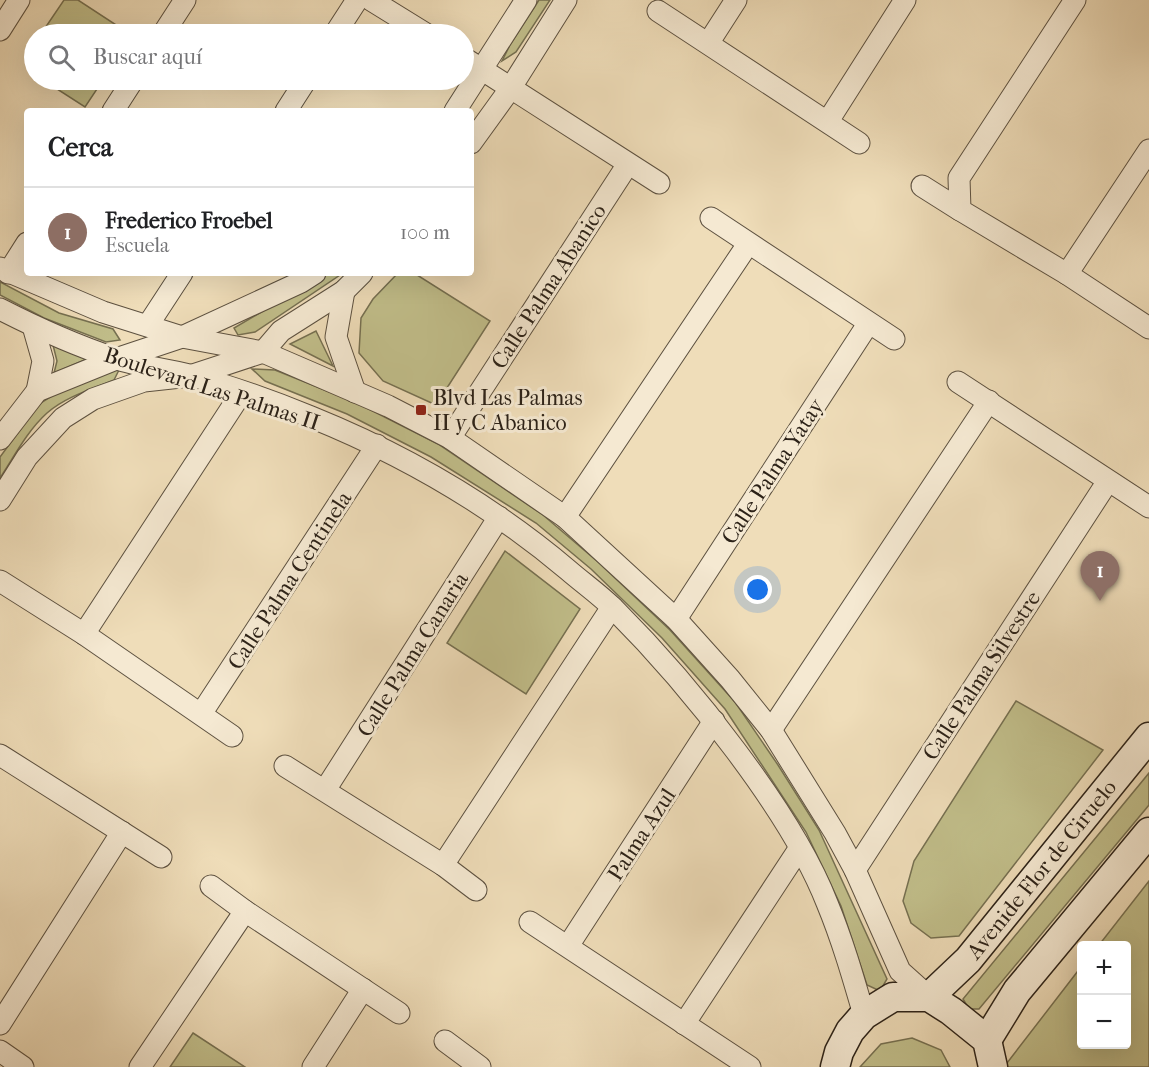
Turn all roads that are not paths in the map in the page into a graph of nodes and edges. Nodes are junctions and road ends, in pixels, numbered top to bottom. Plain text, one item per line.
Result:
1 (19, 0) edge
2 (185, 0) edge
3 (357, 0) edge
4 (371, 0) edge
5 (526, 0) edge
6 (566, 0) edge
7 (736, 0) edge
8 (905, 0) edge
9 (1075, 0) edge
10 (658, 11) dead end
11 (169, 24) edge
12 (341, 24) edge
13 (410, 24) edge
14 (0, 30) edge
15 (709, 42) junction
16 (474, 64) edge
17 (482, 69) junction
18 (474, 81) edge
19 (510, 88) junction
20 (127, 90) edge
21 (300, 90) edge
22 (468, 90) edge
23 (115, 108) edge
24 (288, 108) edge
25 (457, 108) edge
26 (828, 121) junction
27 (474, 139) edge
28 (860, 143) dead end
29 (1149, 150) edge
30 (628, 164) junction
31 (659, 183) dead end
32 (922, 186) dead end
33 (960, 210) junction
34 (711, 218) dead end
35 (748, 244) junction
36 (24, 247) edge
37 (4, 270) edge
38 (1067, 274) junction
39 (310, 276) edge
40 (359, 276) edge
41 (189, 277) edge
42 (344, 291) junction
43 (0, 309) edge
44 (868, 324) junction
45 (148, 325) junction
46 (33, 326) junction
47 (1149, 328) edge
48 (182, 337) junction
49 (894, 339) dead end
50 (263, 352) junction
51 (116, 359) junction
52 (190, 376) junction
53 (958, 382) dead end
54 (38, 391) junction
55 (242, 392) junction
56 (355, 392) junction
57 (989, 401) junction
58 (450, 438) junction
59 (0, 439) edge
60 (377, 445) junction
61 (1108, 481) junction
62 (0, 500) edge
63 (1149, 507) edge
64 (499, 517) junction
65 (565, 517) junction
66 (0, 581) edge
67 (612, 607) junction
68 (676, 619) junction
69 (84, 634) junction
70 (201, 714) junction
71 (714, 721) junction
72 (771, 730) junction
73 (232, 736) dead end
74 (1149, 737) edge
75 (0, 756) edge
76 (285, 766) dead end
77 (325, 790) junction
78 (122, 832) junction
79 (1149, 832) edge
80 (799, 849) junction
81 (161, 857) dead end
82 (443, 864) junction
83 (855, 870) junction
84 (211, 886) dead end
85 (476, 890) dead end
86 (245, 911) junction
87 (530, 922) dead end
88 (568, 946) junction
89 (363, 989) junction
90 (929, 998) junction
91 (399, 1013) dead end
92 (864, 1015) junction
93 (0, 1024) edge
94 (684, 1024) junction
95 (445, 1041) dead end
96 (0, 1052) edge
97 (990, 1053) edge
98 (23, 1067) edge
99 (140, 1067) edge
100 (313, 1067) edge
101 (480, 1067) edge
102 (750, 1067) edge
103 (835, 1067) edge

1 - 14 street
2 - 11 street
3 - 12 street
4 - 13 street
5 - 17 street
6 - 19 street
7 - 15 street
8 - 26 street
9 - 33 street
10 - 15 street
15 - 26 street
16 - 17 street
17 - 18 street
17 - 19 street
19 - 27 street
19 - 30 street
20 - 23 street
21 - 24 street
22 - 25 street
26 - 28 street
29 - 38 street
30 - 31 street
30 - 58 street, Calle Palma Abanico
32 - 33 street
33 - 38 street
34 - 35 street
35 - 44 street
35 - 65 street
36 - 37 street
37 - 45 street, Boulevard Las Palmas II
38 - 47 street
39 - 48 street
40 - 42 street
41 - 45 street
42 - 50 street
42 - 56 street
43 - 46 street, Boulevard Las Palmas II
44 - 49 street
44 - 68 street, Calle Palma Yatay
45 - 48 street, Boulevard Las Palmas II
46 - 51 street, Boulevard Las Palmas II
46 - 54 street
48 - 50 street, Boulevard Las Palmas II
48 - 51 street
50 - 52 street
50 - 56 street, Boulevard Las Palmas II
51 - 52 street, Boulevard Las Palmas II
51 - 54 street
52 - 55 street, Boulevard Las Palmas II
52 - 62 street
53 - 57 street
54 - 59 street
55 - 60 street, Boulevard Las Palmas II
55 - 69 street
56 - 58 street, Boulevard Las Palmas II
57 - 61 street
57 - 72 street
58 - 65 street, Boulevard Las Palmas II
60 - 64 street, Boulevard Las Palmas II
60 - 70 street, Calle Palma Centinela
61 - 63 street
61 - 83 street, Calle Palma Silvestre
64 - 67 street, Boulevard Las Palmas II
64 - 77 street, Calle Palma Canaria
65 - 68 street, Boulevard Las Palmas II
66 - 69 street
67 - 71 street, Boulevard Las Palmas II
67 - 82 street
68 - 72 street, Boulevard Las Palmas II
69 - 70 street
70 - 73 street
71 - 80 street, Boulevard Las Palmas II
71 - 88 street, Palma Azul
72 - 83 street, Boulevard Las Palmas II
74 - 90 main road, Avenide Flor de Ciruelo
75 - 78 street
76 - 77 street
77 - 82 street
78 - 81 street
78 - 93 street
79 - 97 main road
80 - 92 street, Boulevard Las Palmas II
80 - 94 street
82 - 85 street
83 - 90 street, Boulevard Las Palmas II
84 - 86 street
86 - 89 street
86 - 99 street
87 - 88 street
88 - 94 street
89 - 91 street
89 - 100 street
90 - 92 main road
90 - 97 main road
92 - 103 main road
94 - 102 street
95 - 101 street
96 - 98 street

